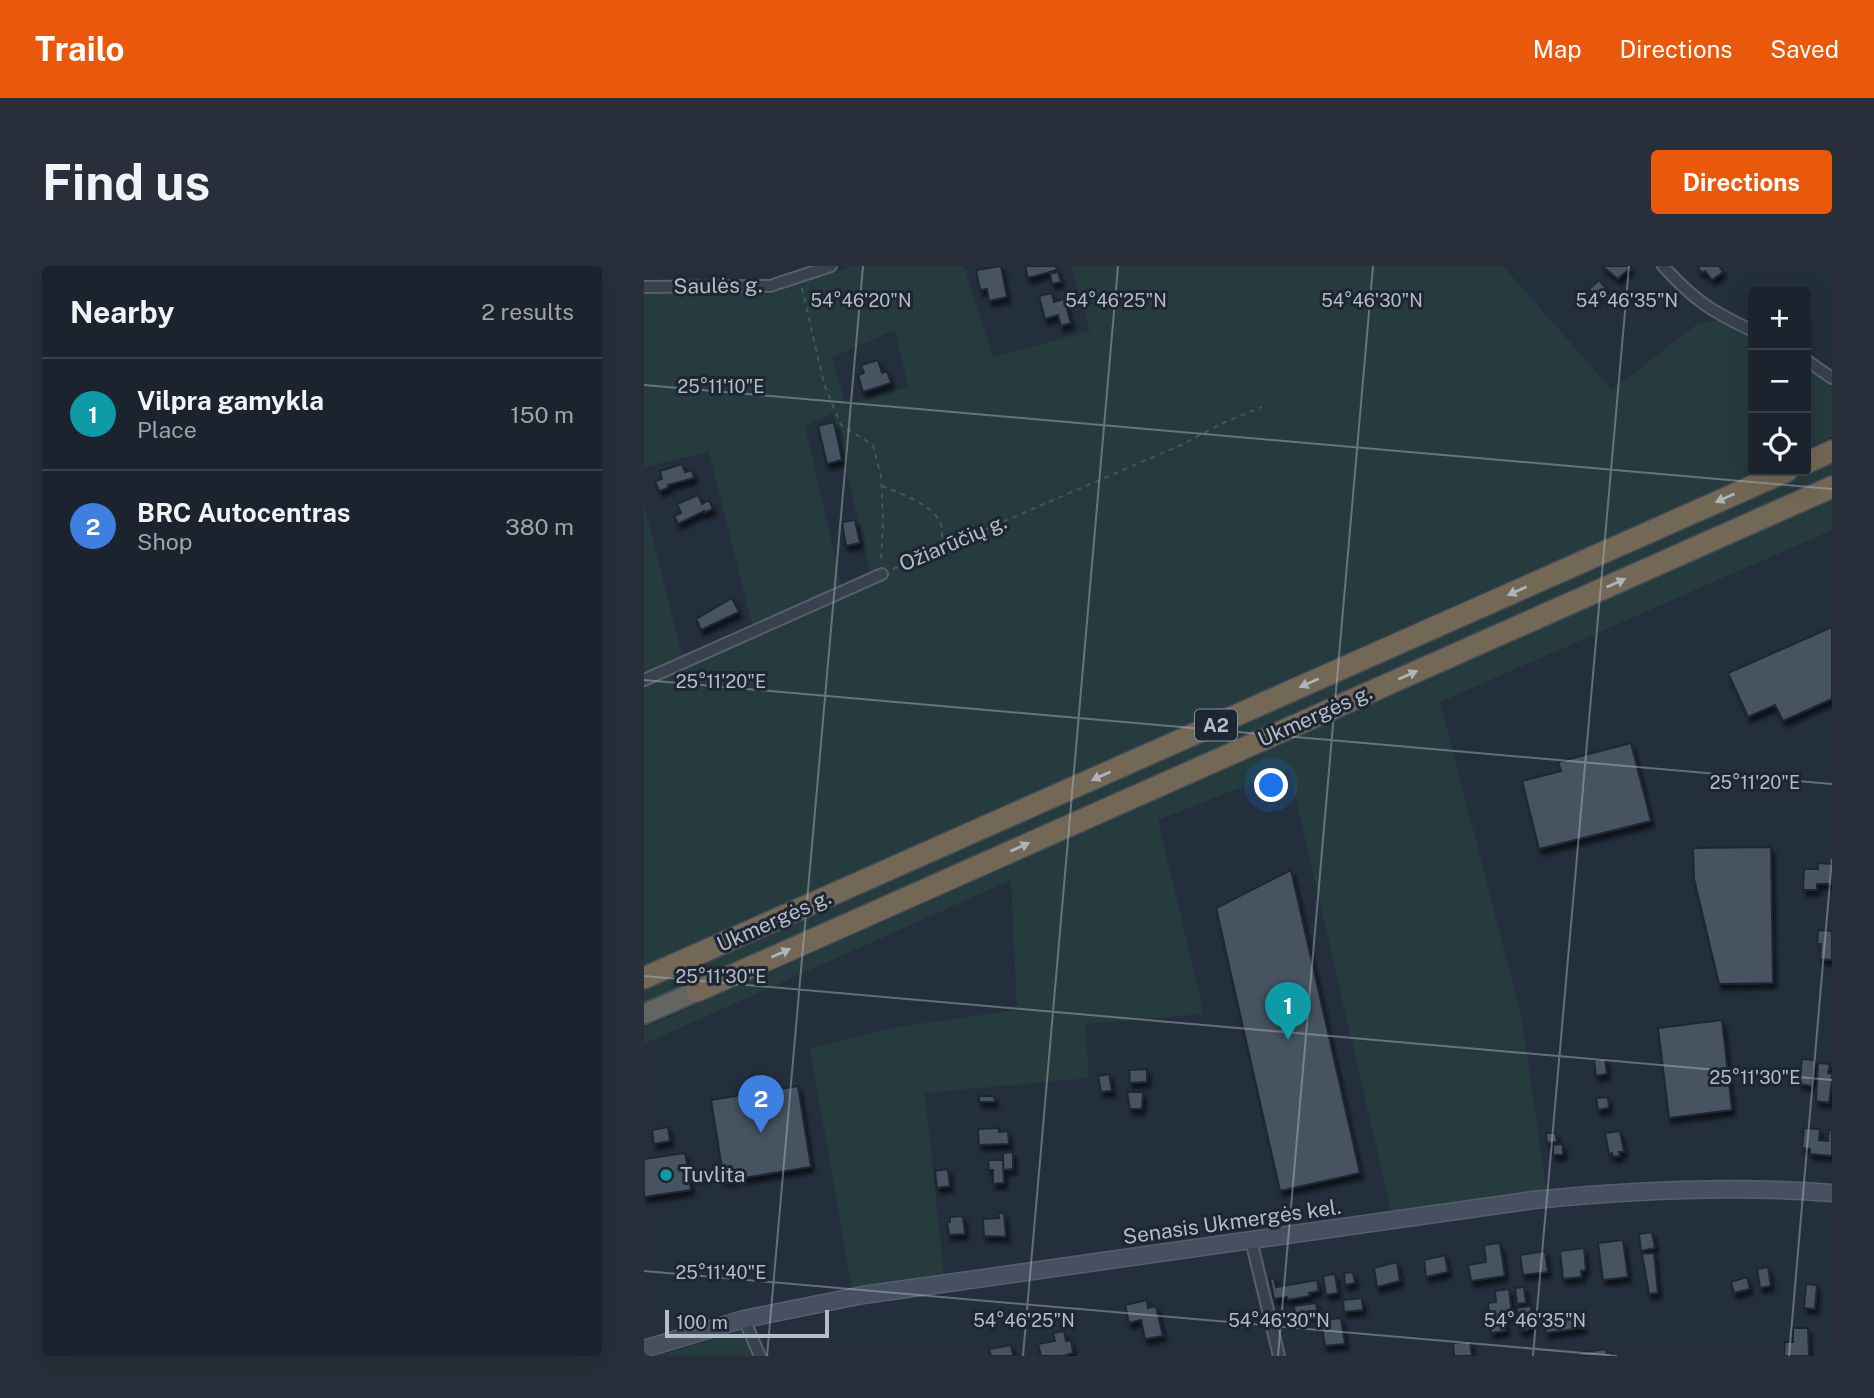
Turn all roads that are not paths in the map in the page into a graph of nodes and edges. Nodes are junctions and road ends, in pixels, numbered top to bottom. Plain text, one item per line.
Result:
1 (831, 266) edge
2 (1663, 266) edge
3 (798, 271) edge
4 (644, 287) edge
5 (1748, 329) edge
6 (1811, 363) edge
7 (1832, 378) edge
8 (1832, 451) edge
9 (1811, 461) edge
10 (1776, 476) edge
11 (1832, 486) edge
12 (882, 574) road end
13 (644, 680) edge
14 (644, 978) edge
15 (696, 991) joint
16 (652, 1011) edge
17 (644, 1021) edge
18 (1832, 1193) edge
19 (1251, 1240) junction
20 (744, 1319) junction
21 (644, 1349) edge
22 (760, 1356) edge
23 (1279, 1356) edge

1 - 3 street, Saulės g.
2 - 5 street
3 - 4 street, Saulės g.
6 - 7 street
8 - 9 highway
10 -> 14 highway, Ukmergės g. / A2
15 -> 11 highway, Ukmergės g. / A2
12 - 13 street, Ožiarūčių g.
15 - 16 highway, Ukmergės g. / A2
16 - 17 highway, Ukmergės g.
18 - 19 main road, Senasis Ukmergės kel.
19 - 20 main road, Senasis Ukmergės kel.
19 - 23 street
20 - 21 main road, Senasis Ukmergės kel.
20 - 22 street

